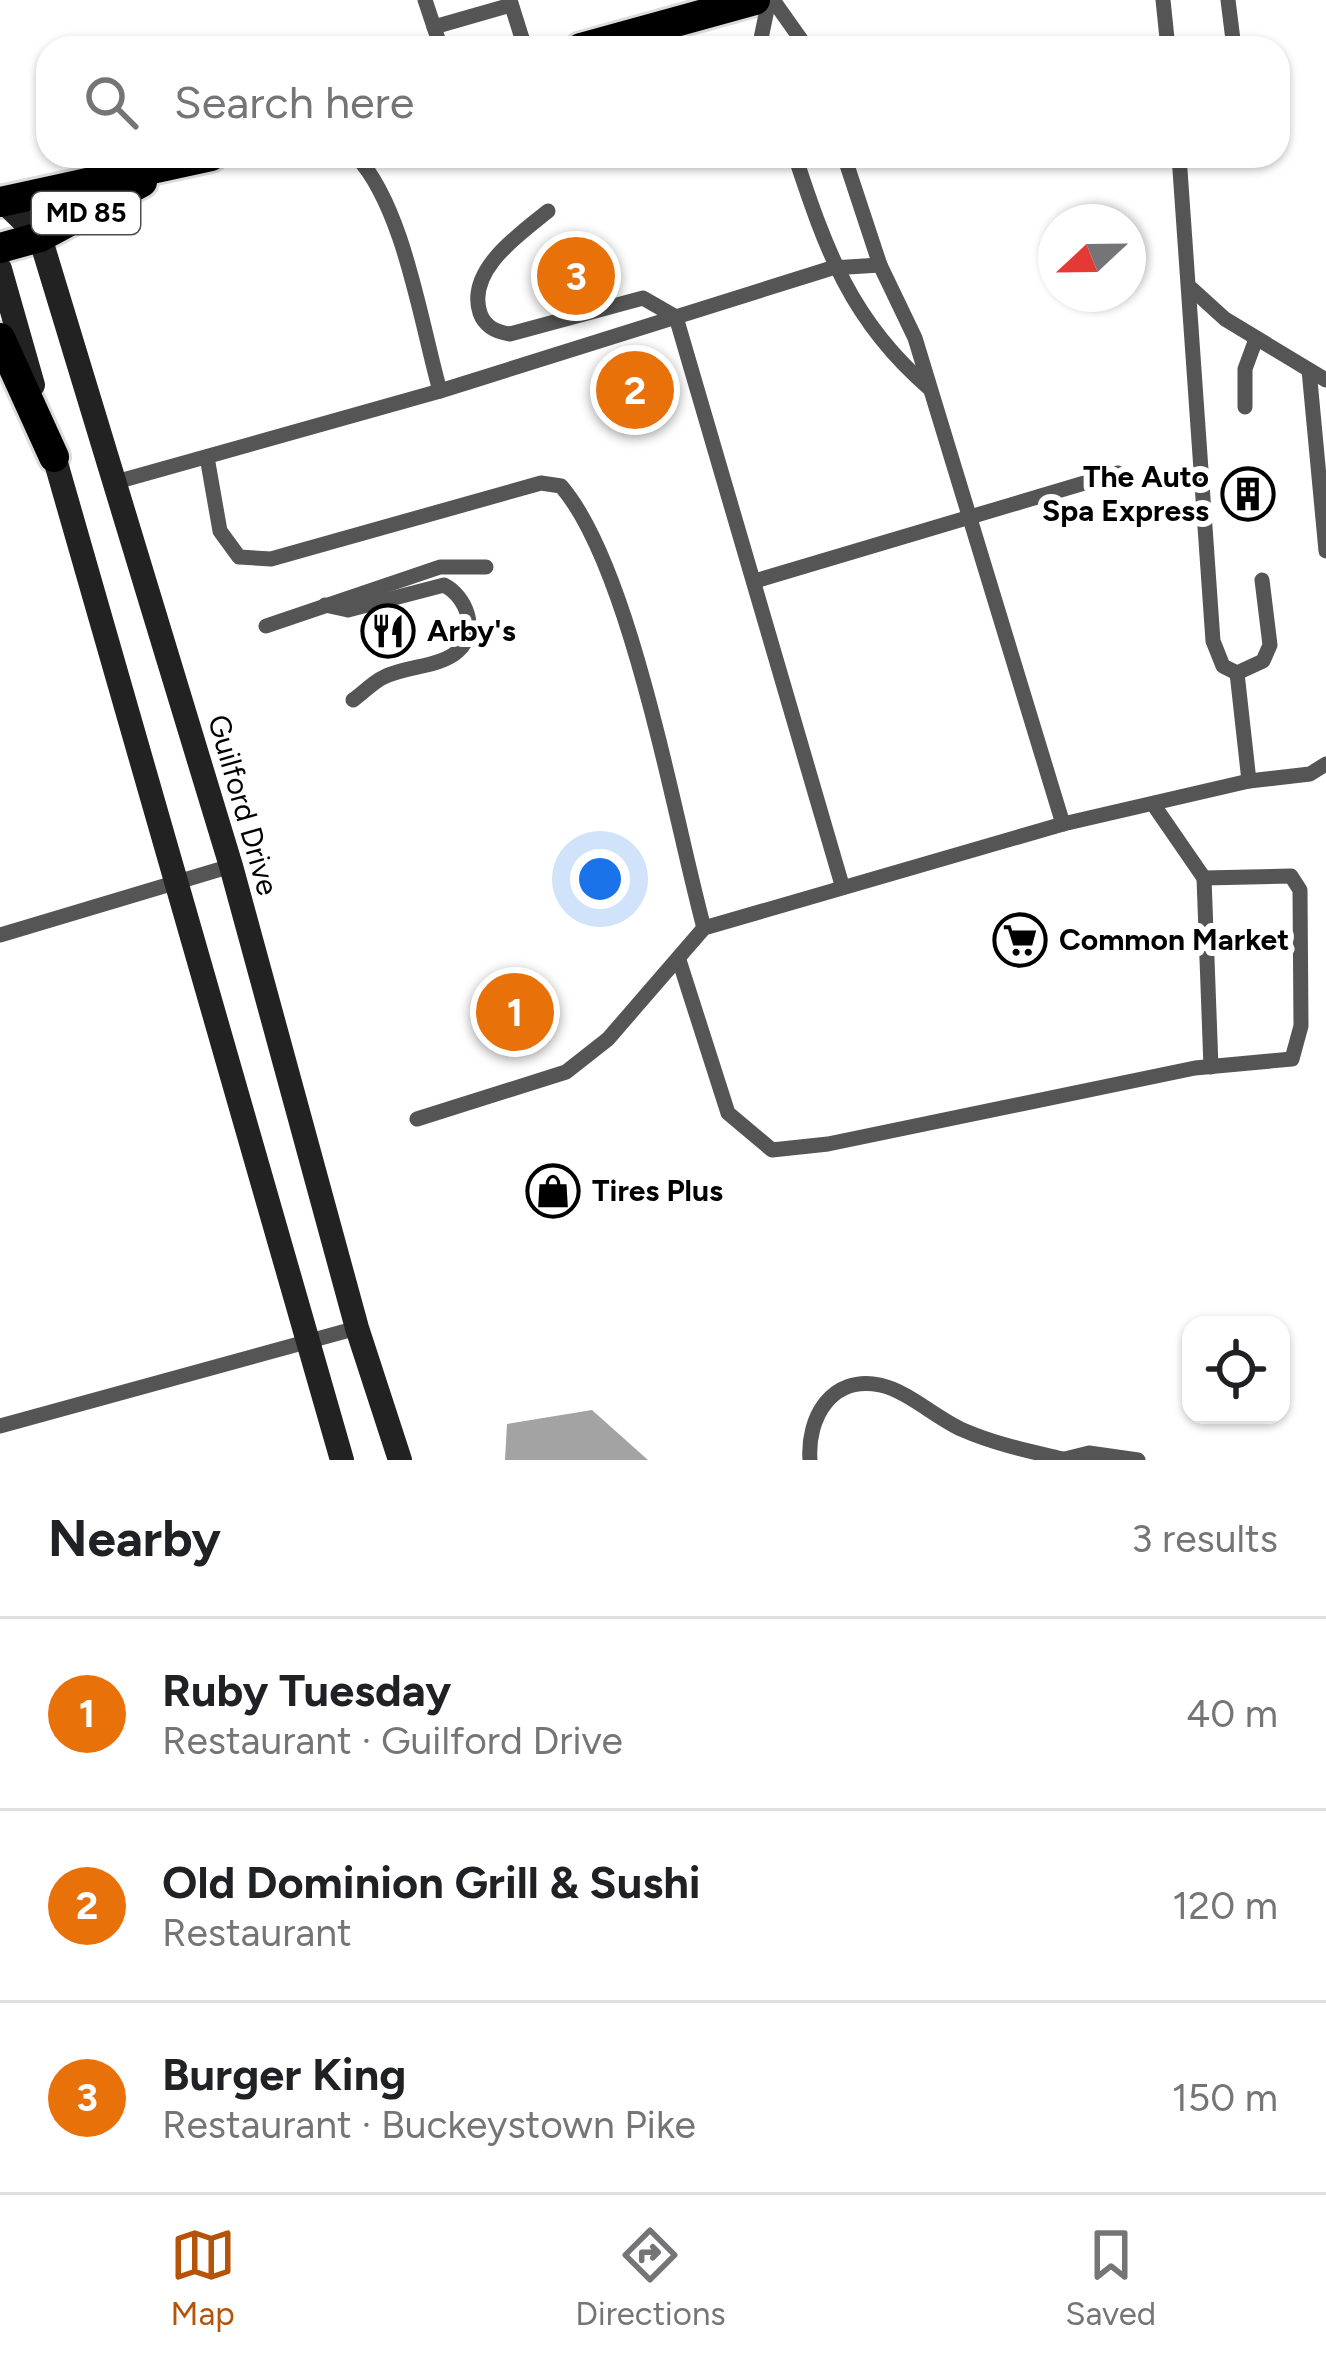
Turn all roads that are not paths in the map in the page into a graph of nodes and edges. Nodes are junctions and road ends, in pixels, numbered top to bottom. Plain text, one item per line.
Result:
1 (425, 0) edge
2 (754, 0) edge
3 (771, 0) edge
4 (1163, 0) edge
5 (1228, 0) edge
6 (510, 2) edge
7 (434, 27) junction
8 (437, 36) edge
9 (521, 36) edge
10 (624, 36) edge
11 (762, 36) edge
12 (798, 36) edge
13 (1167, 36) edge
14 (1232, 36) edge
15 (168, 168) joint
16 (364, 168) edge
17 (799, 168) edge
18 (848, 168) edge
19 (1180, 168) edge
20 (1, 203) edge
21 (548, 211) dead end
22 (40, 237) junction
23 (0, 248) edge
24 (880, 265) junction
25 (832, 268) junction
26 (0, 269) edge
27 (1192, 289) junction
28 (676, 317) junction
29 (0, 338) edge
30 (1256, 338) junction
31 (1310, 370) junction
32 (1326, 380) edge
33 (931, 389) junction
34 (440, 392) junction
35 (1245, 407) dead end
36 (54, 457) junction
37 (207, 457) junction
38 (1118, 472) dead end
39 (116, 482) junction
40 (971, 517) junction
41 (1326, 551) edge
42 (486, 567) dead end
43 (1262, 580) dead end
44 (755, 581) junction
45 (325, 605) junction
46 (266, 626) dead end
47 (1237, 673) junction
48 (353, 700) dead end
49 (1326, 764) edge
50 (1249, 781) junction
51 (1153, 804) junction
52 (1063, 824) junction
53 (231, 866) junction
54 (1204, 878) junction
55 (177, 881) junction
56 (842, 885) junction
57 (704, 928) junction
58 (0, 935) edge
59 (679, 960) junction
60 (1211, 1067) junction
61 (417, 1120) dead end
62 (357, 1328) junction
63 (308, 1341) junction
64 (0, 1426) edge
65 (343, 1460) edge
66 (400, 1460) edge
67 (810, 1460) edge
68 (1062, 1460) edge
69 (1138, 1460) edge

1 - 7 lane
2 - 10 main road
3 - 11 lane
3 - 12 lane
4 - 13 lane
5 - 14 lane
6 - 7 lane
6 - 9 lane
7 - 8 lane
15 - 20 main road, MD 85
15 - 22 main road, MD 85
16 - 34 lane
17 - 25 lane
18 - 24 lane
19 - 27 lane
20 - 22 main road, Guilford Drive
21 - 28 lane
22 - 23 main road, MD 85
22 - 39 main road, Guilford Drive
24 - 25 lane
24 - 33 lane
25 - 28 lane
25 - 33 lane
26 - 36 main road
27 - 30 lane
27 - 47 lane
28 - 34 lane
28 - 44 lane
29 - 36 main road
30 - 31 lane
30 - 35 lane
31 - 32 lane
31 - 41 lane
33 - 40 lane
34 - 37 lane
36 - 55 main road
37 - 39 lane
37 - 57 lane
38 - 40 lane
39 - 53 main road, Guilford Drive
40 - 44 lane
40 - 52 lane
42 - 45 lane
43 - 47 lane
44 - 56 lane
45 - 46 lane
45 - 48 lane
47 - 50 lane
49 - 50 lane
50 - 51 lane
51 - 52 lane
51 - 54 lane
52 - 56 lane
53 - 55 lane
53 - 62 main road, Guilford Drive
54 - 60 lane
54 - 60 lane
55 - 58 lane
55 - 63 main road
56 - 57 lane
57 - 59 lane
59 - 60 lane
59 - 61 lane
62 - 63 lane
62 - 66 main road, Guilford Drive
63 - 64 lane
63 - 65 main road
67 - 68 lane
68 - 69 lane

